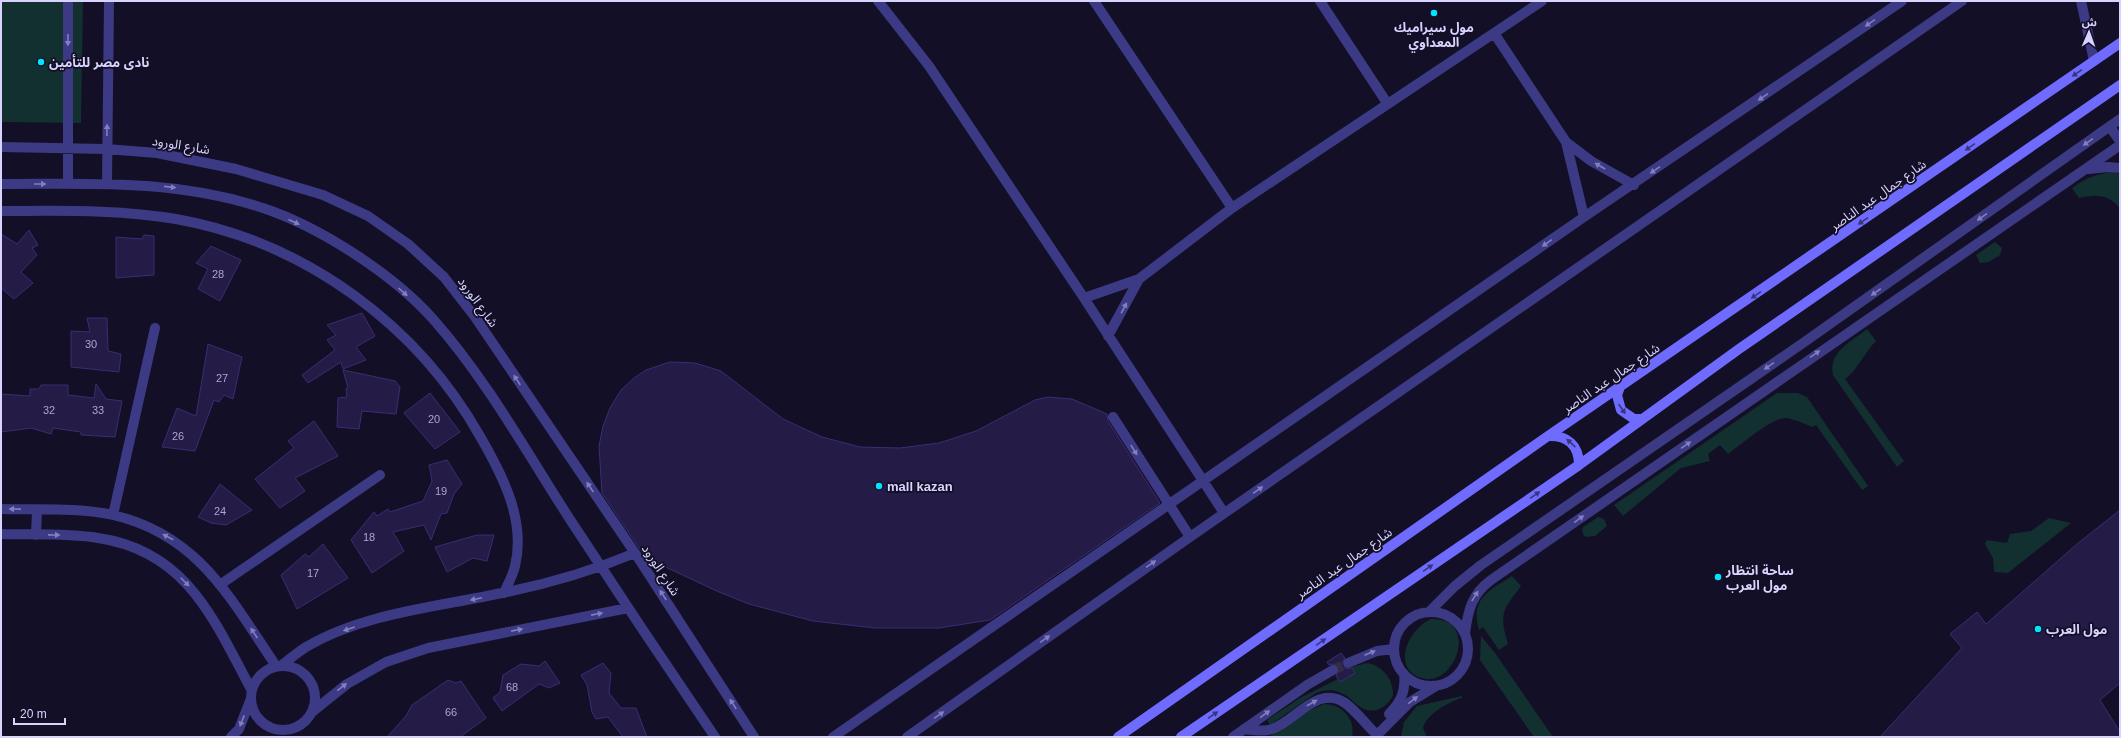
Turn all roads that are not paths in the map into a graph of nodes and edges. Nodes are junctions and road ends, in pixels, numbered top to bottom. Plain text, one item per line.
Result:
1 (68, 1) edge
2 (109, 1) edge
3 (878, 1) edge
4 (1094, 1) edge
5 (1320, 1) edge
6 (1542, 1) edge
7 (1902, 1) edge
8 (1962, 1) edge
9 (2081, 1) edge
10 (1494, 33) junction
11 (2120, 43) edge
12 (2094, 61) junction
13 (2120, 85) edge
14 (1387, 103) junction
15 (2120, 119) edge
16 (2110, 127) junction
17 (2120, 141) edge
18 (1566, 142) junction
19 (2120, 145) edge
20 (1, 147) edge
21 (67, 148) junction
22 (106, 149) junction
23 (2120, 168) edge
24 (2085, 170) junction
25 (106, 183) junction
26 (1, 184) edge
27 (68, 184) junction
28 (1634, 184) junction
29 (1232, 208) junction
30 (1, 211) edge
31 (1584, 217) junction
32 (1139, 279) junction
33 (1084, 298) junction
34 (156, 328) dead end
35 (1108, 336) junction
36 (1620, 387) junction
37 (1114, 416) dead end
38 (1642, 419) junction
39 (1548, 436) junction
40 (1579, 465) junction
41 (380, 474) dead end
42 (1203, 482) junction
43 (1169, 506) junction
44 (1, 509) edge
45 (37, 510) junction
46 (1224, 513) junction
47 (113, 515) junction
48 (1, 534) edge
49 (36, 535) junction
50 (1190, 537) junction
51 (635, 553) junction
52 (601, 567) junction
53 (220, 584) junction
54 (504, 593) junction
55 (628, 608) junction
56 (1429, 612) junction
57 (1465, 633) junction
58 (1394, 649) junction
59 (1348, 663) tunnel mouth
60 (279, 666) junction
61 (1333, 670) tunnel mouth
62 (1404, 674) junction
63 (1440, 685) junction
64 (251, 689) junction
65 (250, 702) junction
66 (312, 712) junction
67 (1244, 729) junction
68 (289, 732) edge
69 (1372, 735) edge
70 (231, 737) edge
71 (274, 737) edge
72 (714, 737) edge
73 (754, 737) edge
74 (833, 737) edge
75 (907, 737) edge
76 (1118, 737) edge
77 (1181, 737) edge
78 (1233, 737) edge

1 -> 21 street
22 -> 2 street
3 - 33 street
4 - 29 street
5 - 14 street
6 - 10 street
7 -> 28 street
46 -> 8 street
9 - 12 street
10 - 14 street
10 - 18 street
11 - 12 main road, شارع جمال عبد الناصر
12 -> 36 main road, شارع جمال عبد الناصر
13 - 38 main road
14 - 29 street
15 - 16 street
16 - 17 street
16 -> 56 street
28 -> 18 street
18 - 31 street
19 - 24 street
20 - 21 street, شارع الورود
21 - 22 street, شارع الورود
21 - 27 street
22 - 25 street
51 -> 22 street, شارع الورود
23 - 24 street
57 -> 24 street
25 - 27 street
25 -> 52 street
26 -> 27 street
28 - 31 street
29 - 32 street
30 - 54 street
31 -> 42 street
32 - 33 street
35 -> 32 street
33 - 35 street
34 - 47 street
35 - 42 street
36 -> 38 main road
36 - 39 main road, شارع جمال عبد الناصر
37 -> 43 street
38 - 40 main road
40 -> 39 main road
39 - 76 main road, شارع جمال عبد الناصر
77 -> 40 main road
41 - 53 street
42 - 43 street
42 - 46 street
43 - 50 street
43 - 74 street
45 -> 44 street
45 - 47 street
45 - 49 street
46 - 50 street
53 -> 47 street
48 - 49 street
49 -> 64 street
75 -> 50 street
51 - 52 street
73 -> 51 street, شارع الورود
52 - 54 street
52 - 55 street
60 -> 53 street
54 -> 60 street
66 -> 55 street
55 - 72 street
56 - 57 street
56 - 58 street
57 - 63 street
59 -> 58 street
58 - 62 street
60 - 64 street
60 - 66 street
67 -> 61 street
62 - 63 street
62 - 69 street
69 -> 63 street
64 - 65 street
65 - 68 street
65 -> 70 street
66 - 68 street
67 -> 69 street
67 - 78 street
68 - 71 street

